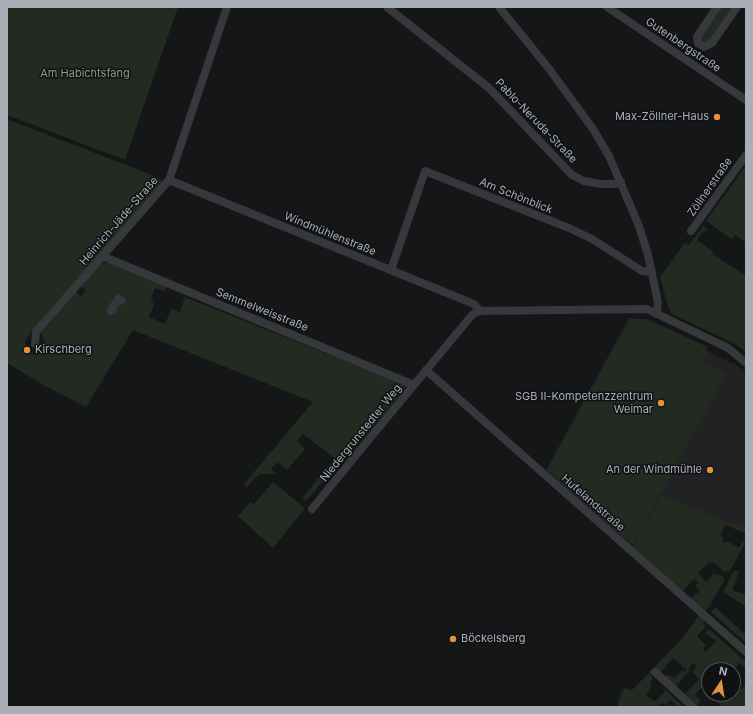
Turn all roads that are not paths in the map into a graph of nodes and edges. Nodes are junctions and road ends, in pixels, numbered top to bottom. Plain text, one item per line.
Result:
1 (227, 7) edge
2 (387, 7) edge
3 (499, 7) edge
4 (607, 7) edge
5 (717, 7) edge
6 (737, 7) edge
7 (746, 100) edge
8 (746, 155) edge
9 (169, 180) junction
10 (621, 182) junction
11 (691, 231) dead end
12 (102, 256) junction
13 (391, 270) junction
14 (652, 272) junction
15 (480, 311) junction
16 (656, 314) junction
17 (35, 344) dead end
18 (746, 363) edge
19 (426, 370) junction
20 (414, 385) junction
21 (312, 509) dead end
22 (746, 652) edge
23 (655, 672) dead end
24 (693, 707) edge

1 - 9 street, Heinrich-Jäde-Straße
2 - 10 street, Pablo-Neruda-Straße
3 - 10 street
4 - 7 street, Gutenbergstraße
5 - 6 street
8 - 11 street, Zöllnerstraße
9 - 12 street, Heinrich-Jäde-Straße
9 - 13 street, Windmühlenstraße
10 - 14 street
12 - 17 street, Heinrich-Jäde-Straße
12 - 20 street, Semmelweisstraße
13 - 14 street, Am Schönblick
13 - 15 street, Windmühlenstraße
14 - 16 street
15 - 16 street
15 - 19 street
16 - 18 street
19 - 20 street, Niedergrunstedter Weg
19 - 22 street, Hufelandstraße
20 - 21 street, Niedergrunstedter Weg
23 - 24 street

